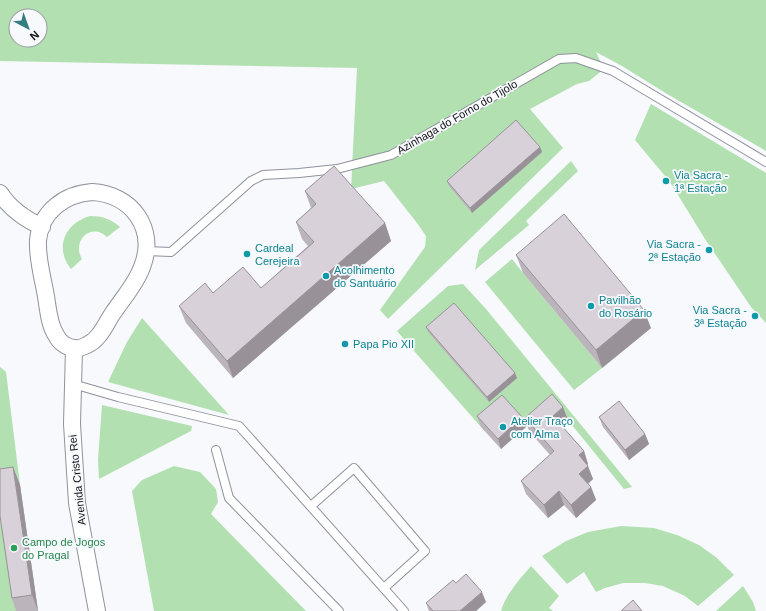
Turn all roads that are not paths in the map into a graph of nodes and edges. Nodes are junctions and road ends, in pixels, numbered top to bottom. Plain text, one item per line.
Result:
1 (766, 162) edge
2 (0, 193) edge
3 (42, 227) junction
4 (146, 251) junction
5 (74, 348) junction
6 (73, 384) junction
7 (216, 450) dead end
8 (311, 506) junction
9 (384, 588) junction
10 (96, 611) edge
11 (339, 611) edge
12 (404, 611) edge

1 - 4 lane, Azinhaga do Forno do Tijolo
2 - 3 street
3 - 4 street
3 - 5 street
4 - 5 street
5 - 6 street, Avenida Cristo Rei
6 - 8 lane
6 - 10 street, Avenida Cristo Rei
7 - 11 lane
8 - 9 lane
8 - 9 lane
9 - 12 lane

